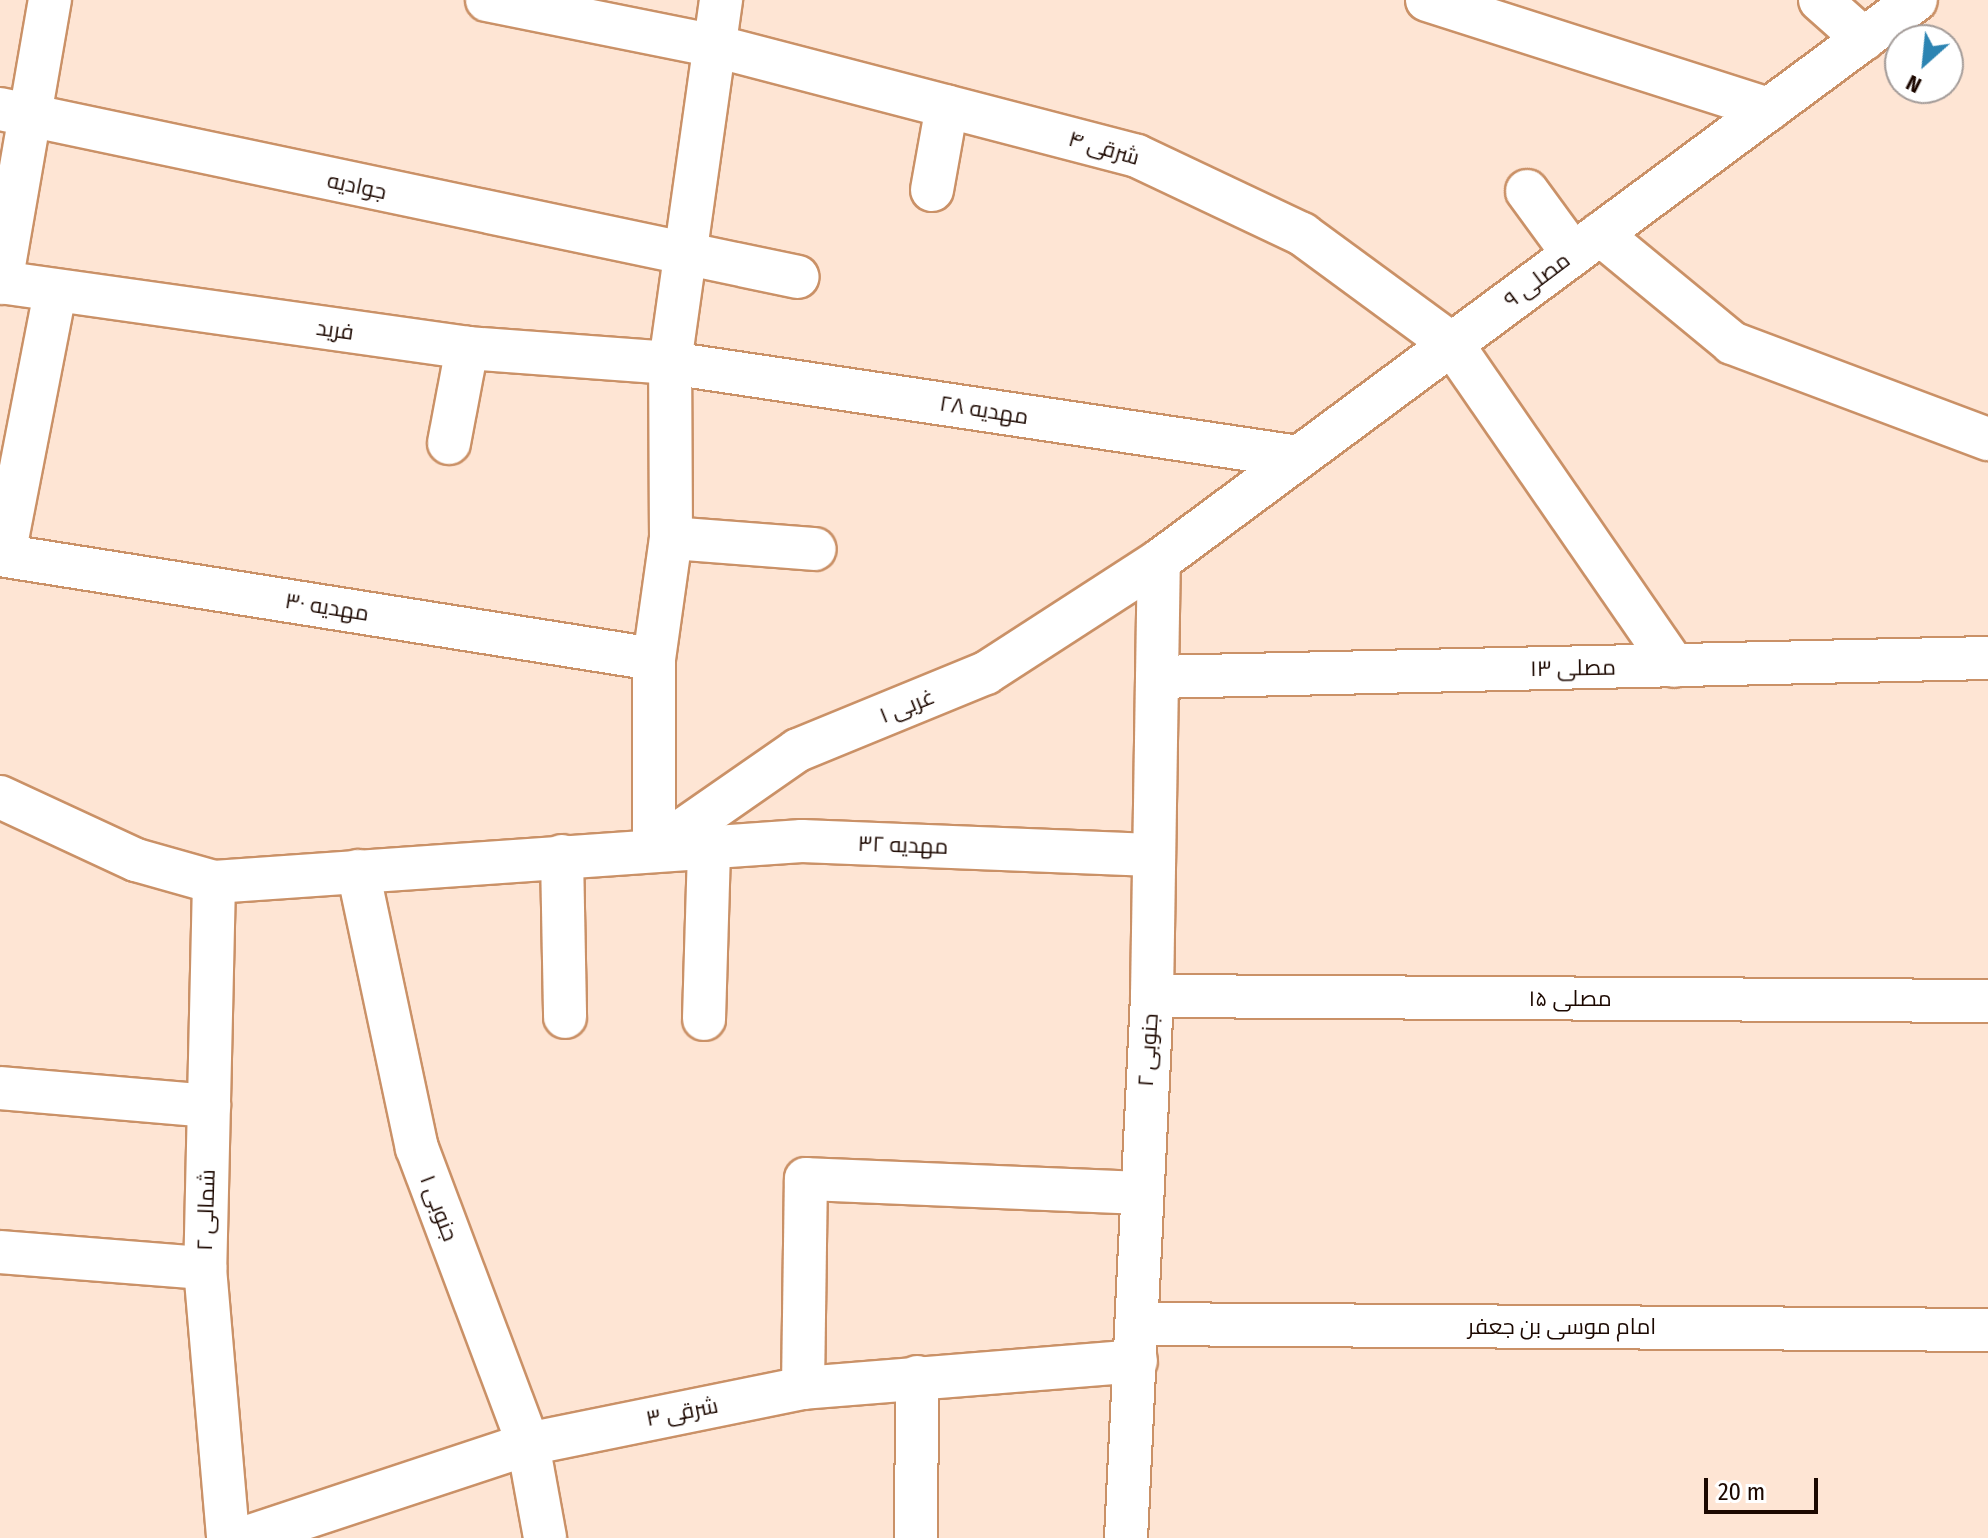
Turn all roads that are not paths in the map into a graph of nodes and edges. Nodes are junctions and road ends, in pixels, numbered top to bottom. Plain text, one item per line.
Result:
1 (50, 0) edge
2 (487, 0) edge
3 (721, 0) edge
4 (1427, 0) edge
5 (1820, 0) edge
6 (1916, 0) edge
7 (1864, 39) junction
8 (715, 46) junction
9 (947, 106) junction
10 (1769, 109) junction
11 (15, 113) edge
12 (932, 190) dead end
13 (1527, 191) dead end
14 (1586, 244) junction
15 (685, 256) junction
16 (798, 277) dead end
17 (1, 282) edge
18 (55, 292) junction
19 (1452, 344) junction
20 (467, 348) junction
21 (670, 363) junction
22 (1988, 439) edge
23 (449, 443) dead end
24 (1298, 457) junction
25 (671, 538) junction
26 (815, 549) dead end
27 (2, 555) edge
28 (1159, 561) junction
29 (1988, 658) edge
30 (654, 659) junction
31 (1674, 666) junction
32 (1157, 677) junction
33 (0, 797) edge
34 (709, 846) junction
35 (654, 850) junction
36 (1152, 855) junction
37 (562, 856) junction
38 (358, 871) junction
39 (214, 882) junction
40 (1152, 996) junction
41 (1988, 1001) edge
42 (565, 1017) dead end
43 (704, 1019) dead end
44 (0, 1088) edge
45 (209, 1106) junction
46 (1139, 1193) junction
47 (0, 1252) edge
48 (205, 1268) junction
49 (1988, 1330) edge
50 (1136, 1343) junction
51 (917, 1377) junction
52 (803, 1388) junction
53 (528, 1444) junction
54 (228, 1538) edge
55 (244, 1538) edge
56 (545, 1538) edge
57 (916, 1538) edge
58 (1126, 1538) edge

1 - 11 street
2 - 8 street, ۴ شرقی
3 - 8 street
4 - 10 street
5 - 7 street
6 - 7 street, مصلی ۹
7 - 10 street, مصلی ۹
8 - 9 street, ۴ شرقی
8 - 15 street
9 - 12 street
9 - 19 street, ۴ شرقی
10 - 14 street, مصلی ۹
11 - 15 street, جوادیه
11 - 17 street
13 - 14 street
14 - 19 street, مصلی ۹
14 - 22 street
15 - 16 street, جوادیه
15 - 21 street
17 - 18 street, فرید
18 - 20 street, فرید
18 - 27 street
19 - 24 street, مصلی ۹
19 - 31 street, ۴ شرقی
20 - 21 street, فرید
20 - 23 street
21 - 24 street, مهدیه ۲۸
21 - 25 street
24 - 28 street, مصلی ۹
25 - 26 street
25 - 30 street
27 - 30 street, مهدیه ۳۰
28 - 32 street, جنوبی ۲
28 - 35 street, ۱ غربی
29 - 31 street, مصلی ۱۳
30 - 35 street
31 - 32 street, مصلی ۱۳
32 - 36 street, جنوبی ۲
33 - 39 street
34 - 35 street, مهدیه ۳۲
34 - 36 street, مهدیه ۳۲
34 - 43 street
35 - 37 street, مهدیه ۳۲
36 - 40 street, جنوبی ۲
37 - 38 street, مهدیه ۳۲
37 - 42 street
38 - 39 street, مهدیه ۳۲
38 - 53 street, جنوبی ۱
39 - 45 street, شمالی ۲
40 - 41 street, مصلی ۱۵
40 - 46 street, جنوبی ۲
44 - 45 street
45 - 48 street, شمالی ۲
46 - 50 street, جنوبی ۲
46 - 52 street
47 - 48 street
48 - 54 street, شمالی ۲
49 - 50 street, امام موسی بن جعفر
50 - 51 street, شرقی ۳
50 - 58 street, جنوبی ۲
51 - 52 street, شرقی ۳
51 - 57 street
52 - 53 street, شرقی ۳
53 - 55 street, شرقی ۳
53 - 56 street, جنوبی ۱

